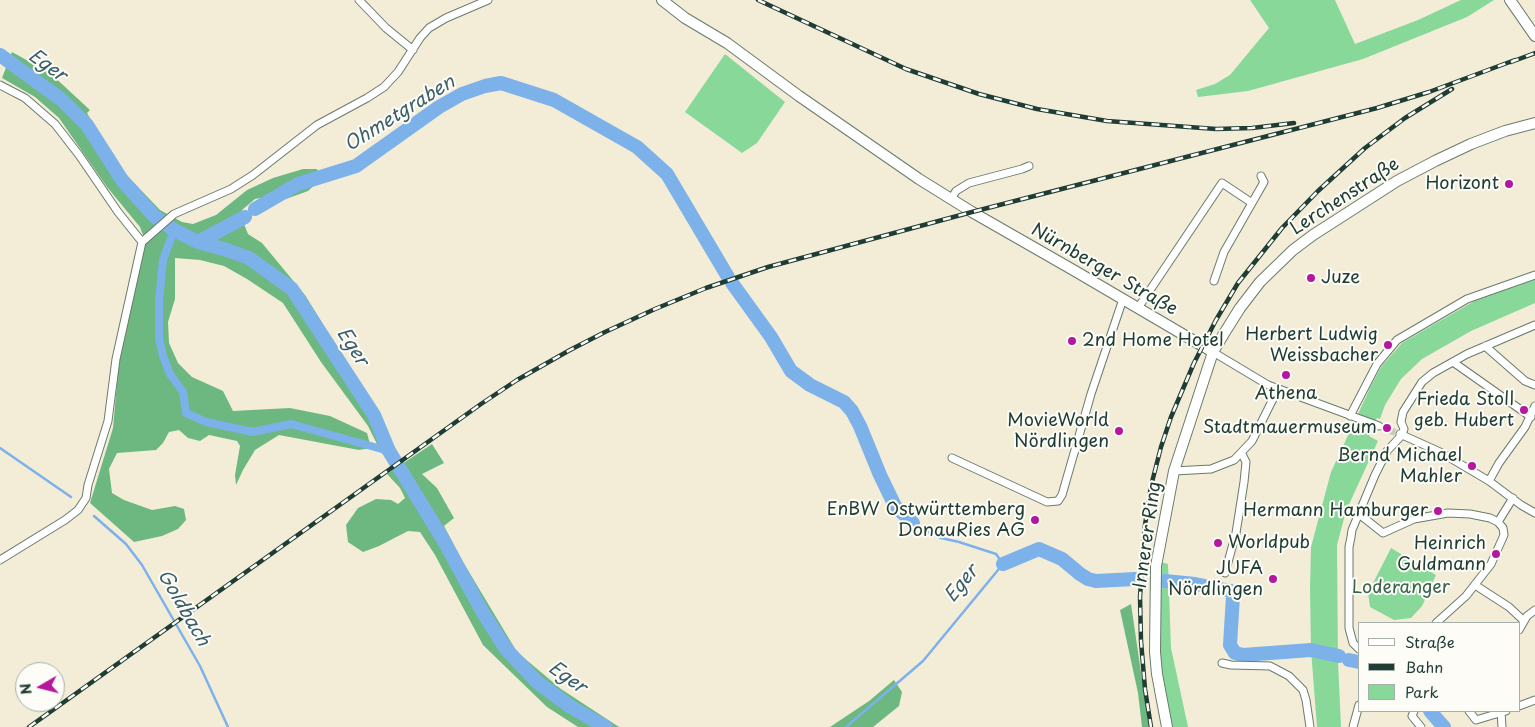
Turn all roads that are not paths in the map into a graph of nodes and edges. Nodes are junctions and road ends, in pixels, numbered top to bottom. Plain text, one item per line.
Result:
1 (360, 0) edge
2 (488, 0) edge
3 (662, 0) edge
4 (1510, 0) edge
5 (1535, 36) edge
6 (413, 50) junction
7 (0, 84) edge
8 (1535, 123) edge
9 (1029, 166) dead end
10 (1261, 176) dead end
11 (951, 199) junction
12 (1252, 203) junction
13 (142, 242) junction
14 (1535, 275) edge
15 (1214, 282) dead end
16 (1123, 299) junction
17 (1138, 308) junction
18 (1535, 326) edge
19 (1486, 346) junction
20 (1213, 352) junction
21 (1453, 362) junction
22 (1535, 386) edge
23 (1278, 390) junction
24 (1535, 406) edge
25 (1350, 416) junction
26 (1531, 417) junction
27 (1379, 426) tunnel mouth
28 (1400, 434) junction
29 (1242, 454) junction
30 (952, 458) dead end
31 (1174, 471) junction
32 (1489, 481) junction
33 (1513, 498) junction
34 (1535, 513) edge
35 (1359, 514) junction
36 (1498, 522) junction
37 (0, 560) edge
38 (1225, 573) dead end
39 (1475, 585) junction
40 (1535, 610) edge
41 (1524, 620) junction
42 (1437, 622) edge
43 (1520, 628) edge
44 (1358, 647) edge
45 (1222, 663) dead end
46 (1535, 700) edge
47 (1520, 706) edge
48 (1357, 708) edge
49 (1414, 712) edge
50 (1469, 712) edge
51 (1500, 712) edge
52 (1503, 712) edge
53 (1167, 727) edge
54 (1310, 727) edge
55 (1353, 727) edge
56 (1421, 727) edge
57 (1502, 727) edge

1 - 6 street
2 - 6 street
3 - 11 main road, Nürnberger Straße
4 - 5 main road
6 - 13 street
7 - 13 street
8 - 20 main road, Lerchenstraße
9 - 11 street
10 - 12 street
11 - 16 main road, Nürnberger Straße
12 - 15 street
12 - 17 street
13 - 37 street
14 - 25 street
16 - 17 main road, Nürnberger Straße
16 - 30 street
17 - 20 main road, Nürnberger Straße
18 - 19 street
19 - 21 street
19 - 22 street
20 - 23 street, Nürnberger Straße
20 - 31 main road, Innerer Ring
21 - 26 street
21 - 28 street
23 - 25 street, Nürnberger Straße
23 - 29 street
24 - 26 street
25 - 27 street, Nürnberger Straße
26 - 32 street
28 - 32 street
28 - 35 street
29 - 31 street
29 - 38 street
31 - 53 main road, Innerer Ring
32 - 33 street
33 - 34 street
33 - 36 street
35 - 36 street
35 - 44 street
36 - 39 street
39 - 41 street
39 - 42 street
40 - 41 street
41 - 43 street
45 - 54 street
46 - 47 street
48 - 55 street
49 - 56 street
50 - 51 street
52 - 57 street

